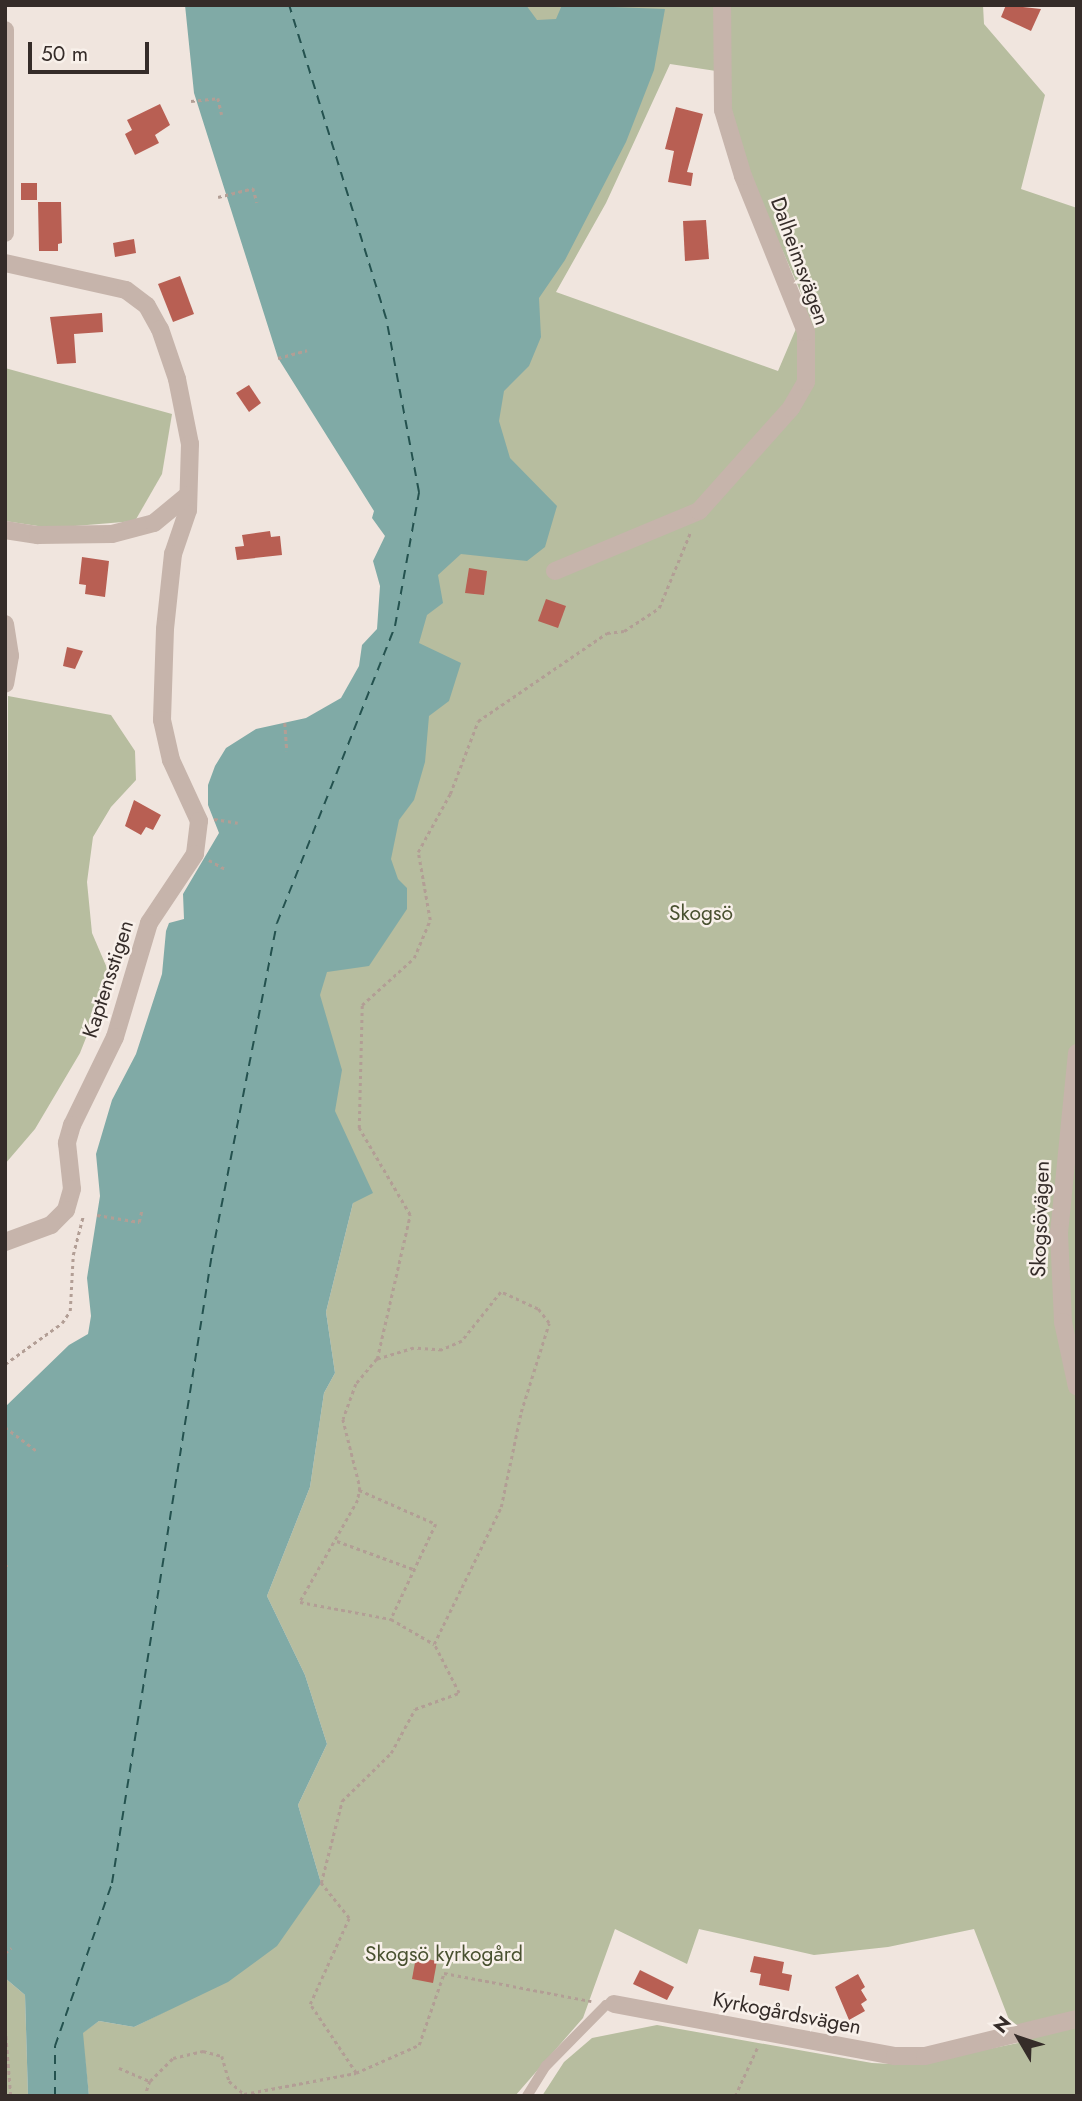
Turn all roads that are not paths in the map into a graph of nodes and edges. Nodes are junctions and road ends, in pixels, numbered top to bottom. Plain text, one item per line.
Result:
1 (722, 5) edge
2 (5, 30) edge
3 (5, 233) edge
4 (5, 263) edge
5 (188, 495) junction
6 (5, 530) edge
7 (555, 571) dead end
8 (5, 624) edge
9 (5, 684) edge
10 (1077, 1053) edge
11 (5, 1242) edge
12 (1077, 1387) edge
13 (610, 2005) joint
14 (1077, 2019) edge
15 (527, 2096) edge

1 - 7 street, Dalheimsvägen
2 - 3 street
4 - 5 street, Kaptensstigen
5 - 6 street
5 - 11 street, Kaptensstigen
8 - 9 street
10 - 12 street, Skogsövägen
13 - 14 street, Kyrkogårdsvägen
13 - 15 lane

